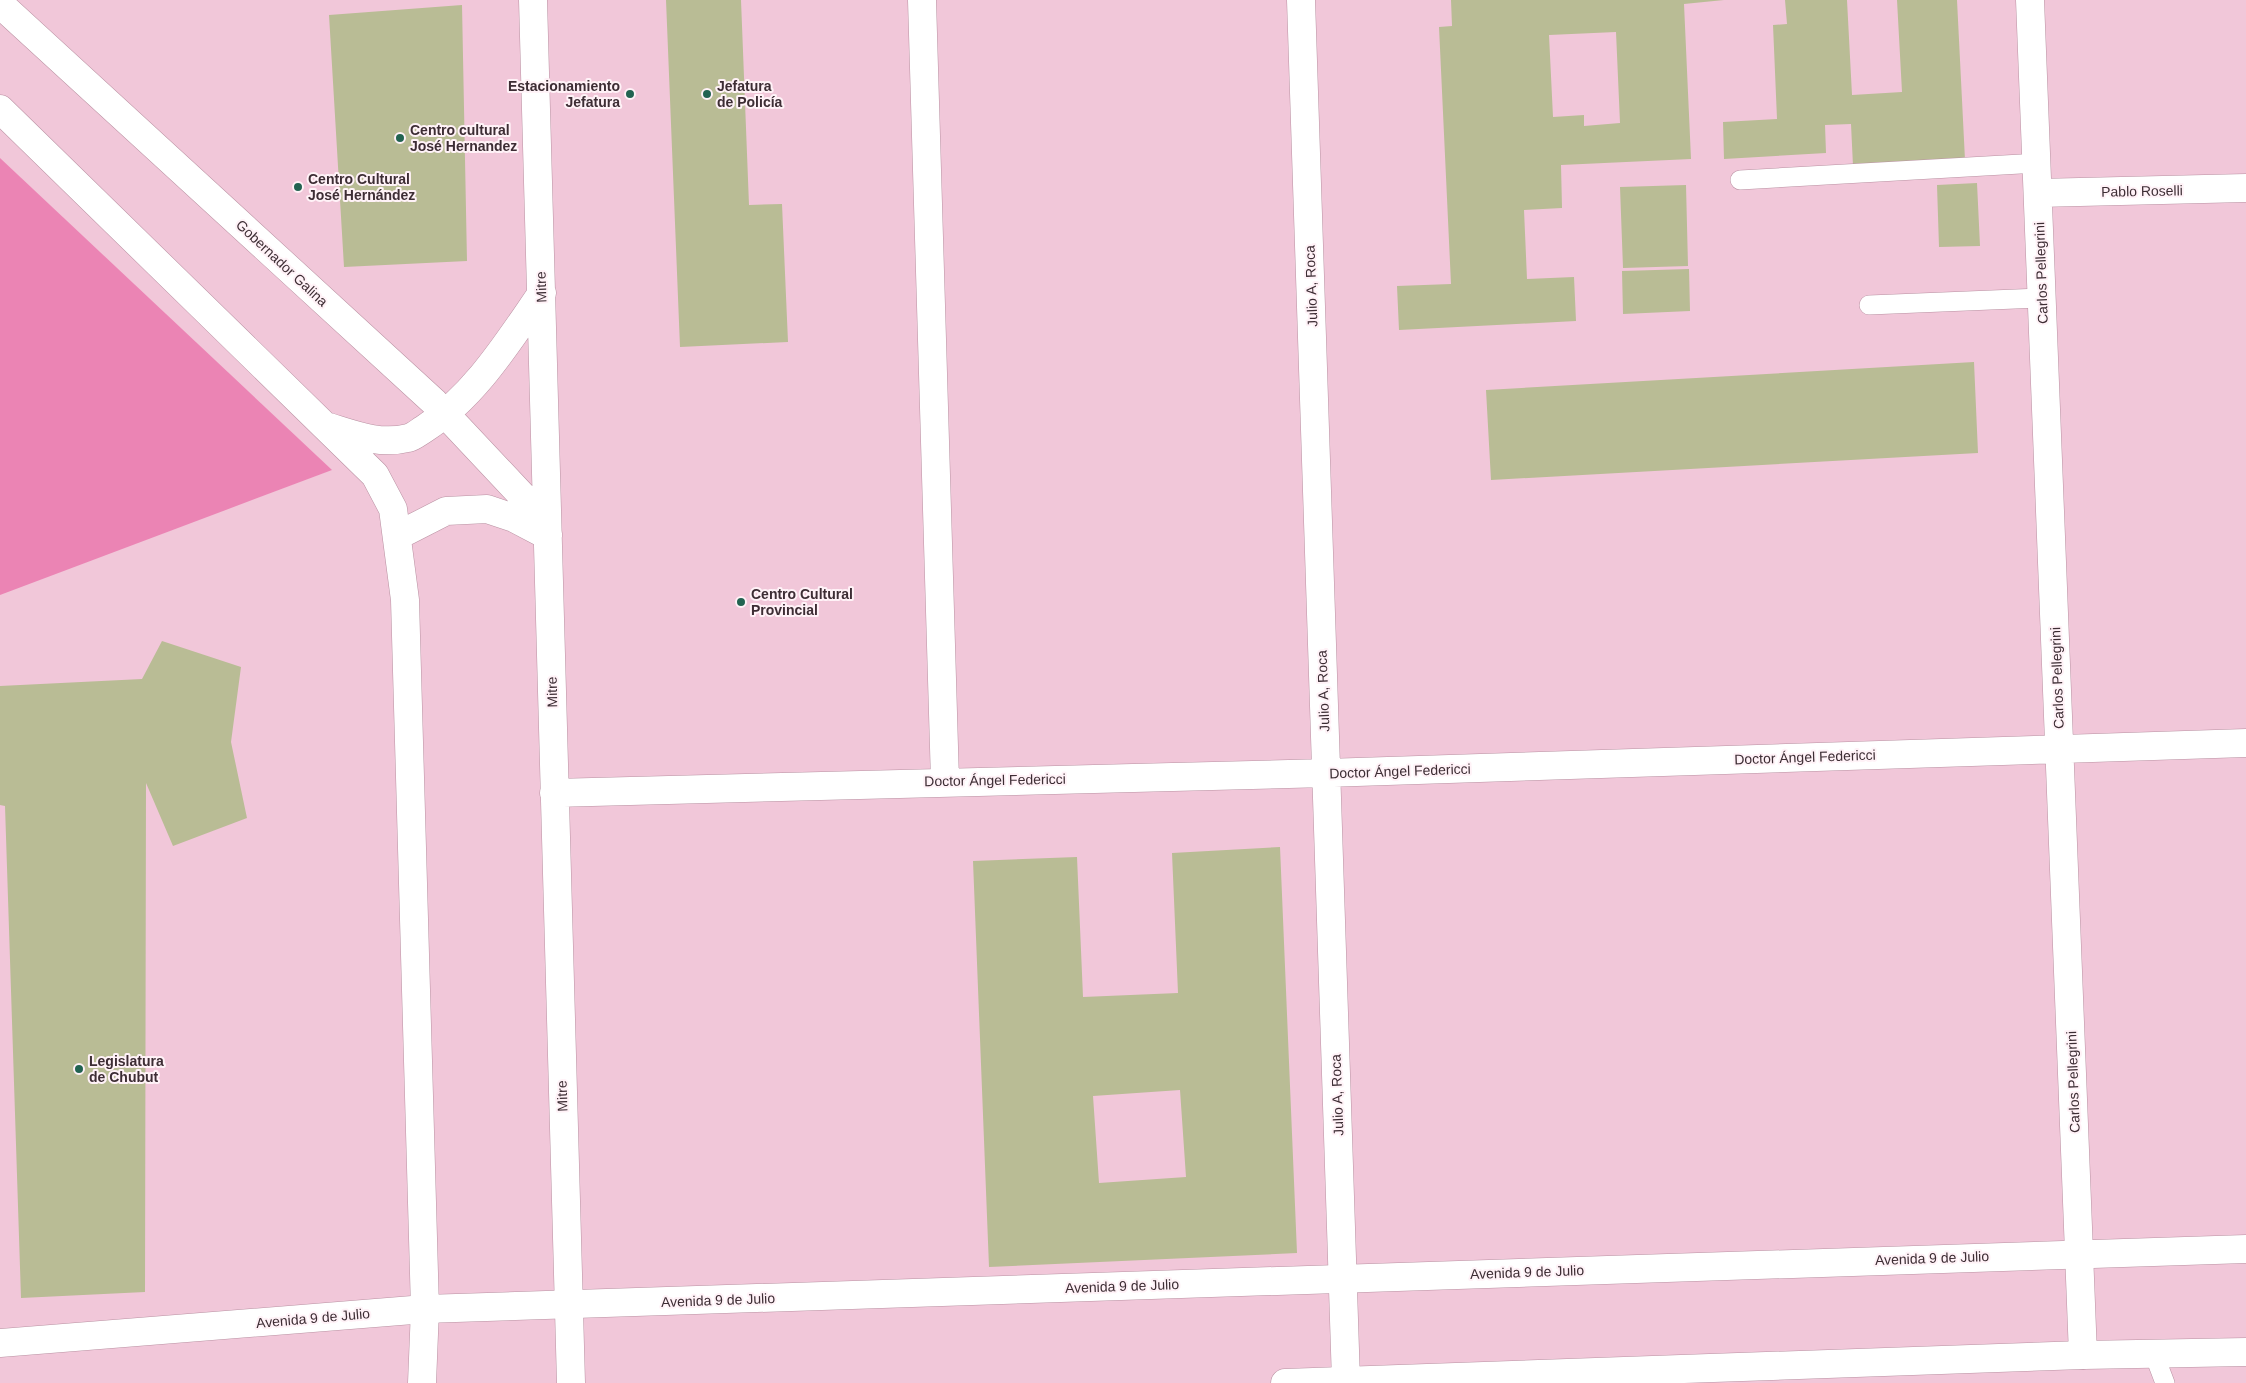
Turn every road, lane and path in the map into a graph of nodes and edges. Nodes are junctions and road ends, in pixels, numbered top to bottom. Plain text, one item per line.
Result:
1 (533, 0) edge
2 (922, 0) edge
3 (1301, 0) edge
4 (2030, 0) edge
5 (0, 4) edge
6 (0, 109) edge
7 (2037, 163) junction
8 (1740, 180) dead end
9 (2246, 188) edge
10 (2038, 193) junction
11 (542, 293) junction
12 (2042, 298) junction
13 (1869, 305) dead end
14 (446, 415) junction
15 (325, 426) junction
16 (397, 536) junction
17 (548, 536) junction
18 (2246, 742) edge
19 (2060, 748) junction
20 (1326, 773) junction
21 (945, 781) junction
22 (554, 793) junction
23 (2246, 1249) edge
24 (2079, 1254) junction
25 (1344, 1278) junction
26 (568, 1305) junction
27 (426, 1309) junction
28 (0, 1343) edge
29 (2246, 1352) edge
30 (2154, 1354) junction
31 (2083, 1355) junction
32 (1346, 1381) junction
33 (422, 1383) edge
34 (571, 1383) edge
35 (1285, 1383) edge
36 (2149, 1383) edge
37 (2165, 1383) edge

1 - 11 street, Mitre
2 - 21 street
3 - 20 street, Julio A, Roca
4 - 7 street, Carlos Pellegrini
5 - 14 street, Gobernador Galina
6 - 15 street
7 - 8 lane
7 - 10 street, Carlos Pellegrini
9 - 10 street, Pablo Roselli
10 - 12 street, Carlos Pellegrini
11 - 14 street
11 - 17 street, Mitre
12 - 13 lane
12 - 19 street, Carlos Pellegrini
14 - 15 street
14 - 17 street, Gobernador Galina
15 - 16 street
16 - 17 street
16 - 27 street
17 - 22 street, Mitre
18 - 19 street, Doctor Ángel Federicci
19 - 20 street, Doctor Ángel Federicci
19 - 24 street, Carlos Pellegrini
20 - 21 street, Doctor Ángel Federicci
20 - 25 street, Julio A, Roca
21 - 22 street, Doctor Ángel Federicci
22 - 26 street, Mitre
23 - 24 street, Avenida 9 de Julio
24 - 25 street, Avenida 9 de Julio
24 - 31 street, Carlos Pellegrini
25 - 26 street, Avenida 9 de Julio
25 - 32 street, Julio A, Roca
26 - 27 street, Avenida 9 de Julio
26 - 34 street, Mitre
27 - 28 street, Avenida 9 de Julio
27 - 33 street
29 - 30 street
30 - 31 street
30 - 36 lane
30 - 37 lane
31 - 32 street
32 - 35 street

